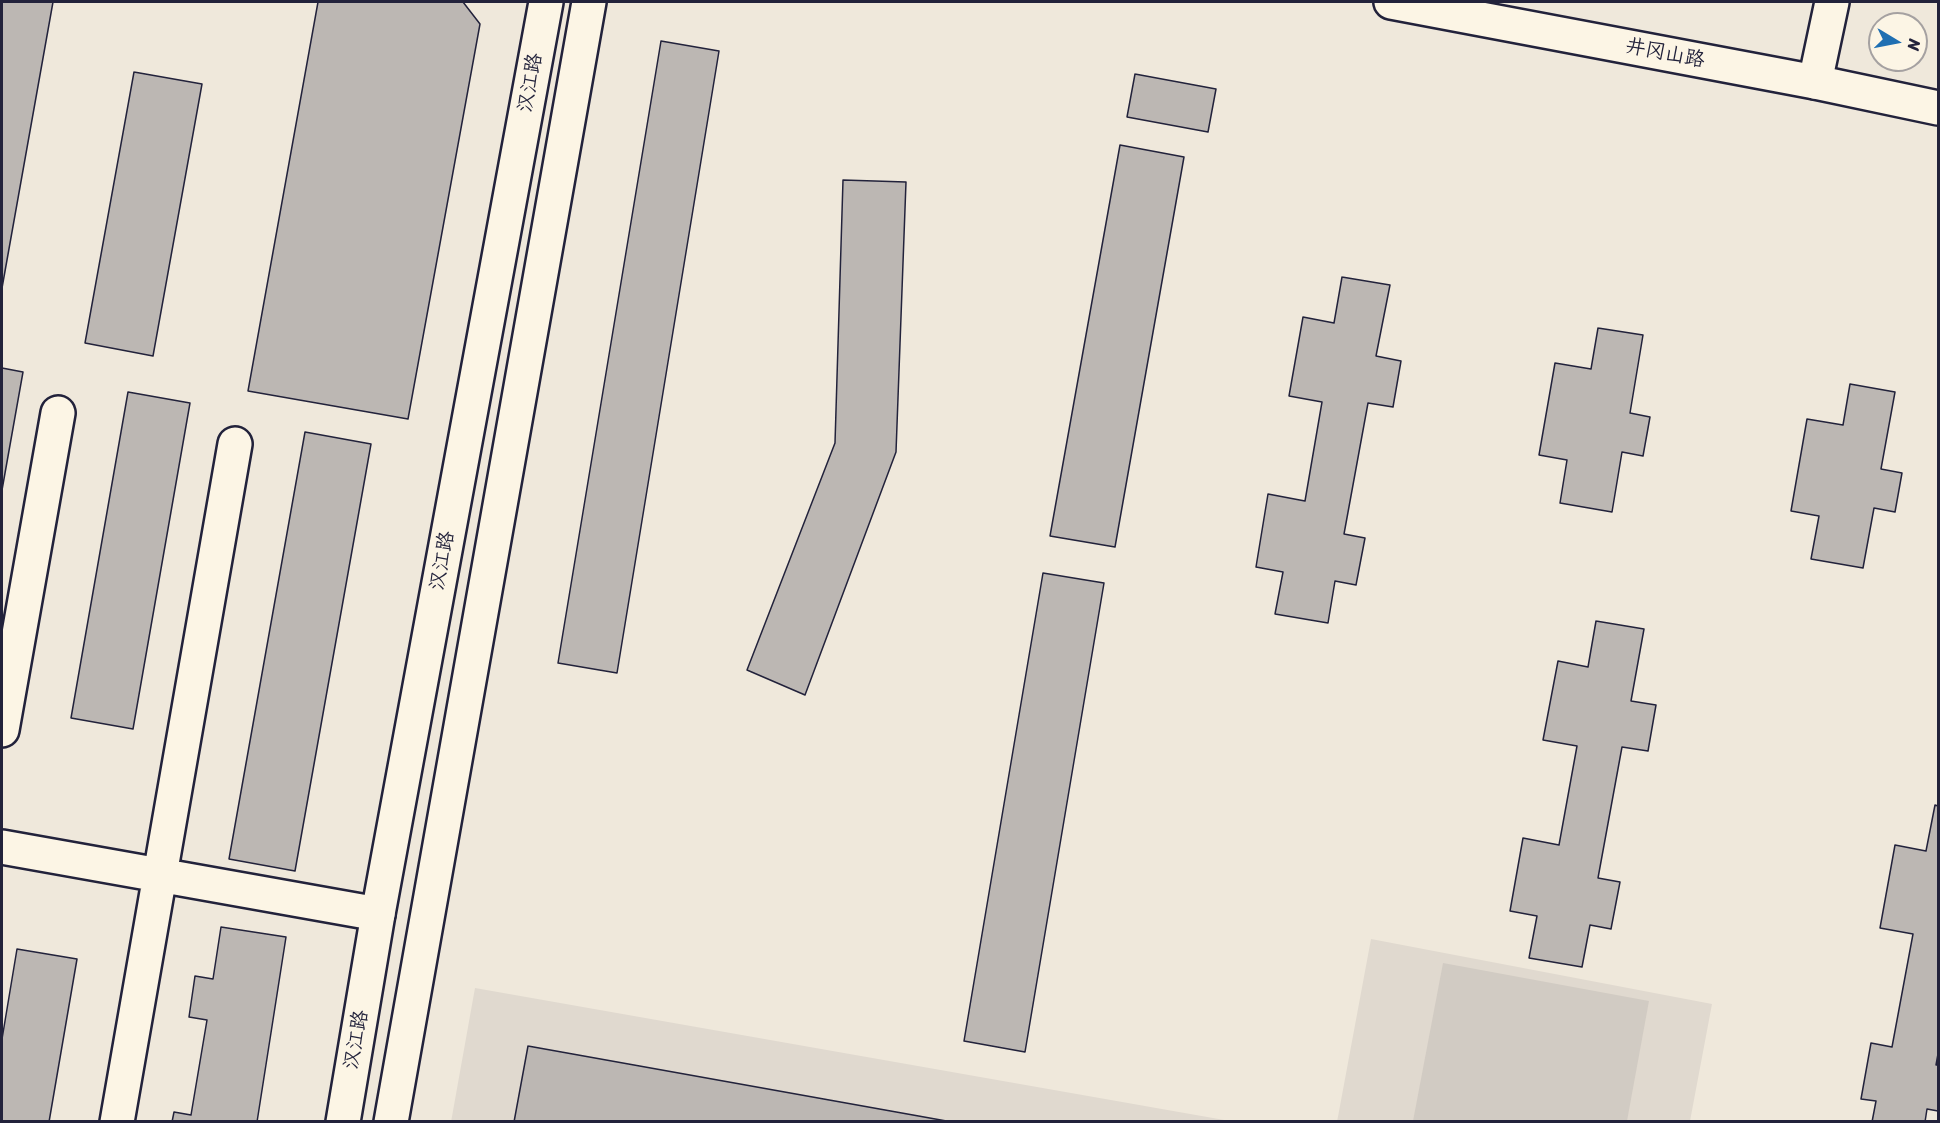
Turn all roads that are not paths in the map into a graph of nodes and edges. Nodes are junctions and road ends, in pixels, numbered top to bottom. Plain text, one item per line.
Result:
1 (546, 2) edge
2 (590, 2) edge
3 (1391, 2) edge
4 (1833, 2) edge
5 (1815, 82) junction
6 (1938, 108) edge
7 (58, 413) dead end
8 (235, 444) dead end
9 (2, 730) edge
10 (2, 848) edge
11 (160, 875) junction
12 (378, 914) junction
13 (117, 1122) edge
14 (343, 1122) edge
15 (392, 1122) edge

1 - 12 street, 汉江路
2 - 15 street
3 - 5 street, 井冈山路
4 - 5 street
5 - 6 street, 井冈山路
7 - 9 street
8 - 11 street
10 - 11 street
11 - 12 street
11 - 13 street
12 - 14 street, 汉江路

